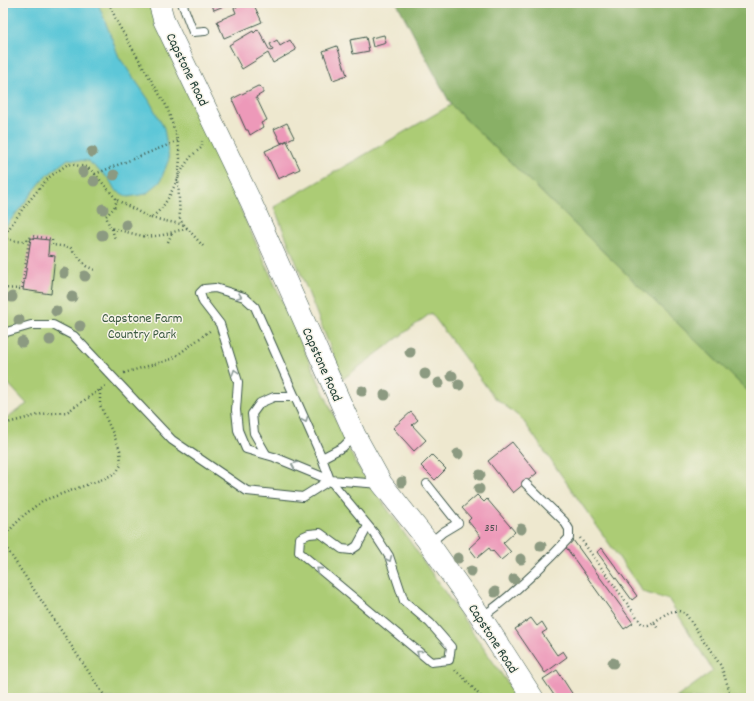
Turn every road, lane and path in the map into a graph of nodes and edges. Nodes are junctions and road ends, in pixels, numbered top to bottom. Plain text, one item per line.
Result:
1 (109, 3) edge
2 (159, 3) edge
3 (182, 3) edge
4 (205, 31) dead end
5 (202, 134) dead end
6 (178, 141) junction
7 (95, 174) junction
8 (178, 179) junction
9 (117, 200) junction
10 (150, 218) junction
11 (185, 226) junction
12 (188, 228) junction
13 (112, 229) junction
14 (172, 233) junction
15 (3, 238) edge
16 (115, 239) dead end
17 (29, 240) junction
18 (168, 242) dead end
19 (202, 246) dead end
20 (95, 270) dead end
21 (3, 288) edge
22 (3, 333) edge
23 (100, 390) dead end
24 (295, 397) junction
25 (355, 435) junction
26 (266, 454) junction
27 (322, 458) junction
28 (330, 480) junction
29 (382, 484) junction
30 (427, 484) dead end
31 (526, 484) dead end
32 (368, 526) junction
33 (569, 529) junction
34 (3, 537) edge
35 (3, 543) edge
36 (429, 544) junction
37 (481, 618) junction
38 (654, 622) junction
39 (658, 629) dead end
40 (444, 661) junction
41 (106, 698) edge
42 (482, 698) edge
43 (533, 698) edge
44 (732, 698) edge

1 - 6 path
2 - 25 street, Capstone Road
3 - 4 lane
5 - 8 path
6 - 7 path
6 - 8 path
7 - 9 path
7 - 15 path
8 - 10 path
8 - 11 path
9 - 10 path
9 - 13 path
10 - 11 path
11 - 12 path
12 - 14 path
12 - 19 path
13 - 14 path
13 - 16 path
14 - 18 path
15 - 17 path
17 - 20 path
17 - 21 path
22 - 28 lane
23 - 34 path
24 - 26 lane
26 -> 24 lane
24 -> 27 lane
25 - 27 lane
25 - 29 street, Capstone Road
28 -> 26 lane
27 - 28 lane
28 - 29 lane
28 - 32 lane
29 - 36 street, Capstone Road
30 - 36 lane
31 - 33 lane
32 -> 40 lane
40 -> 32 lane
33 - 37 lane
33 - 38 path
35 - 41 path
36 - 37 street, Capstone Road
37 - 43 street, Capstone Road
38 - 39 path
38 - 44 path
40 - 42 path

